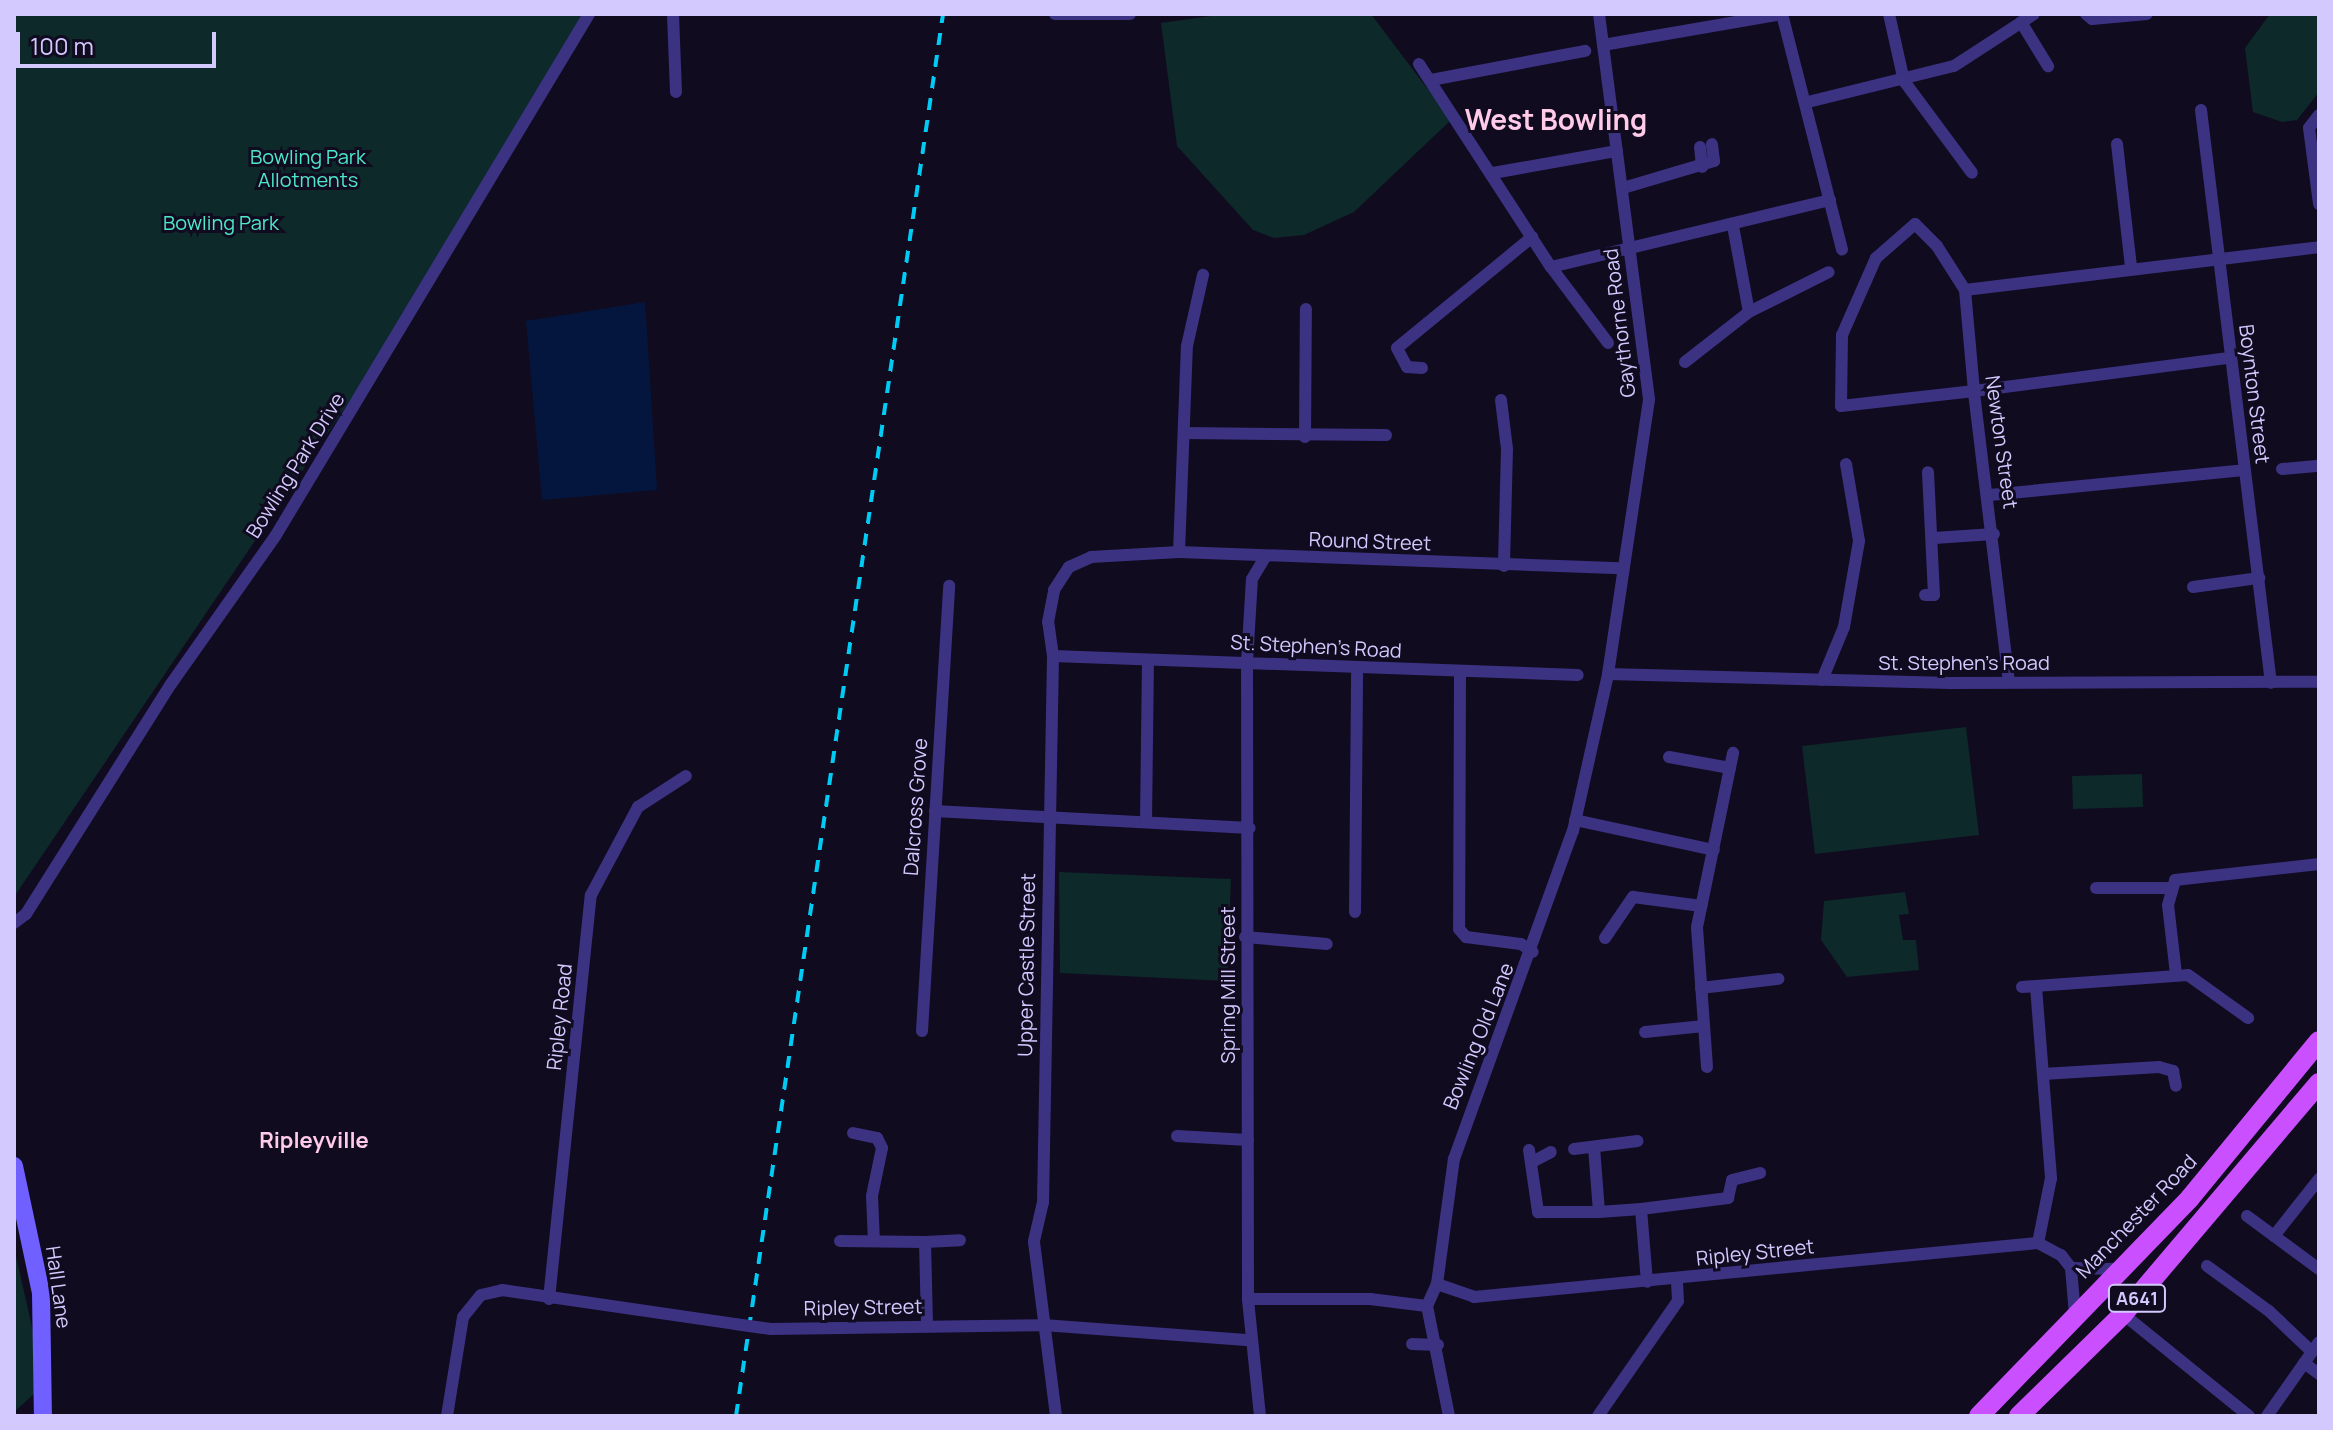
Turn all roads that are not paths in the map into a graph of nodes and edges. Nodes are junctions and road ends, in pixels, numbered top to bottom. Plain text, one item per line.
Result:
1 (589, 14) edge
2 (673, 14) edge
3 (1055, 14) edge
4 (1130, 14) edge
5 (1599, 14) edge
6 (1782, 14) edge
7 (1889, 14) edge
8 (2034, 14) edge
9 (2086, 14) edge
10 (2147, 14) edge
11 (2021, 22) junction
12 (1603, 45) junction
13 (1585, 51) dead end
14 (1419, 64) dead end
15 (2048, 66) dead end
16 (1431, 80) junction
17 (1904, 81) junction
18 (676, 92) dead end
19 (1808, 102) junction
20 (2201, 110) dead end
21 (2319, 115) edge
22 (2117, 144) dead end
23 (1706, 145) dead end
24 (1972, 148) dead end
25 (1617, 151) junction
26 (1959, 156) junction
27 (1493, 173) junction
28 (1972, 173) dead end
29 (1623, 188) junction
30 (1830, 200) junction
31 (2319, 204) edge
32 (1733, 226) junction
33 (1532, 237) junction
34 (1631, 246) junction
35 (2319, 247) edge
36 (1842, 249) dead end
37 (2218, 259) junction
38 (1551, 267) junction
39 (2131, 267) junction
40 (1829, 272) dead end
41 (1203, 275) dead end
42 (1965, 290) junction
43 (1306, 309) dead end
44 (1749, 312) junction
45 (1391, 334) dead end
46 (1608, 343) dead end
47 (1397, 348) junction
48 (2229, 358) junction
49 (1685, 362) dead end
50 (1422, 368) dead end
51 (1974, 391) junction
52 (1501, 400) dead end
53 (1185, 433) junction
54 (1386, 435) dead end
55 (1305, 437) junction
56 (1846, 464) dead end
57 (2319, 466) edge
58 (2282, 469) dead end
59 (2244, 470) junction
60 (1928, 472) dead end
61 (1848, 482) junction
62 (1835, 484) dead end
63 (1990, 495) junction
64 (1994, 534) junction
65 (1934, 538) junction
66 (1179, 552) junction
67 (1117, 554) joint
68 (1265, 557) junction
69 (1504, 566) junction
70 (1621, 568) junction
71 (2259, 578) junction
72 (949, 586) dead end
73 (2193, 587) dead end
74 (1925, 595) dead end
75 (1053, 656) junction
76 (1148, 660) junction
77 (1247, 662) junction
78 (1357, 667) junction
79 (1460, 673) junction
80 (1608, 674) junction
81 (1578, 675) dead end
82 (1822, 680) junction
83 (2009, 682) junction
84 (2319, 682) edge
85 (2271, 683) junction
86 (1733, 753) dead end
87 (1669, 757) dead end
88 (1730, 768) junction
89 (686, 776) dead end
90 (935, 811) junction
91 (1048, 817) junction
92 (1575, 820) junction
93 (1146, 822) junction
94 (1250, 828) junction
95 (1714, 850) junction
96 (2319, 864) edge
97 (2096, 888) dead end
98 (2170, 888) junction
99 (1701, 906) junction
100 (1355, 912) dead end
101 (14, 923) edge
102 (1245, 937) junction
103 (1605, 938) dead end
104 (1327, 944) dead end
105 (1533, 952) junction
106 (2176, 974) junction
107 (1778, 979) dead end
108 (2022, 987) dead end
109 (2036, 987) junction
110 (1701, 988) junction
111 (2248, 1018) dead end
112 (1704, 1026) junction
113 (922, 1031) dead end
114 (1645, 1032) dead end
115 (2319, 1041) edge
116 (1707, 1067) dead end
117 (2043, 1074) junction
118 (2319, 1083) edge
119 (2176, 1086) dead end
120 (853, 1133) dead end
121 (1177, 1136) dead end
122 (1248, 1140) junction
123 (1637, 1141) dead end
124 (1594, 1147) junction
125 (1574, 1149) dead end
126 (1551, 1152) dead end
127 (14, 1166) edge
128 (1760, 1173) dead end
129 (2319, 1179) edge
130 (1641, 1209) junction
131 (1599, 1212) junction
132 (2247, 1216) dead end
133 (2274, 1236) junction
134 (960, 1240) dead end
135 (840, 1241) dead end
136 (874, 1241) junction
137 (925, 1242) junction
138 (2038, 1243) junction
139 (2207, 1266) dead end
140 (2071, 1268) junction
141 (2117, 1269) junction
142 (2319, 1269) edge
143 (1677, 1279) junction
144 (1647, 1282) junction
145 (1437, 1284) junction
146 (549, 1299) junction
147 (1248, 1299) junction
148 (1427, 1306) junction
149 (2123, 1314) junction
150 (2075, 1315) junction
151 (1043, 1325) junction
152 (927, 1326) junction
153 (1249, 1340) junction
154 (1412, 1344) dead end
155 (1438, 1345) junction
156 (2315, 1347) edge
157 (2304, 1363) junction
158 (2319, 1374) edge
159 (43, 1416) edge
160 (447, 1416) edge
161 (1056, 1416) edge
162 (1260, 1416) edge
163 (1449, 1416) edge
164 (1598, 1416) edge
165 (1979, 1416) edge
166 (2019, 1416) edge
167 (2249, 1416) edge
168 (2267, 1416) edge

1 - 101 street, Bowling Park Drive
2 - 18 street
3 - 4 street
5 - 12 street, Gaythorne Road
6 - 12 street
6 - 19 street
7 - 17 street
8 - 11 street
9 - 10 street
11 - 15 street
11 - 17 street
12 - 25 street, Gaythorne Road
13 - 16 street
14 - 16 street
16 - 27 street
17 - 19 street
17 - 26 street
19 - 30 street
20 - 37 street, Boynton Street
21 - 31 street
22 - 39 street
23 - 29 street
24 - 26 street
25 - 27 street
25 - 29 street, Gaythorne Road
26 - 28 street
27 - 33 street
29 - 34 street, Gaythorne Road
30 - 32 street
30 - 36 street
32 - 34 street
32 - 44 street
33 - 38 street
33 - 47 street
34 - 38 street
34 - 70 street, Gaythorne Road
35 - 37 street
37 - 39 street
37 - 48 street, Boynton Street
38 - 46 street
39 - 42 street
40 - 44 street
41 - 53 street
42 - 51 street, Newton Street
42 - 51 street, Newton Street
43 - 55 street
44 - 49 street
45 - 47 street
47 - 50 street
48 - 51 street
48 - 59 street, Boynton Street
51 - 63 street, Newton Street
52 - 69 street
53 - 55 street
53 - 66 street
54 - 55 street
56 - 61 street
57 - 58 street
59 - 63 street
59 - 71 street, Boynton Street
60 - 65 street
61 - 62 street
61 - 82 street
63 - 64 street, Newton Street
64 - 65 street
64 - 83 street, Newton Street
65 - 74 street
66 - 67 street, Round Street
66 - 68 street, Round Street
67 - 75 street, Upper Castle Street
68 - 69 street, Round Street
68 - 77 street, Spring Mill Street
69 - 70 street, Round Street
70 - 80 street, Gaythorne Road
71 - 73 street
71 - 85 street, Boynton Street
72 - 90 street, Dalcross Grove
75 - 76 street, St. Stephen's Road
75 - 91 street, Upper Castle Street
76 - 77 street, St. Stephen's Road
76 - 93 street
77 - 78 street, St. Stephen's Road
77 - 94 street, Spring Mill Street
78 - 79 street, St. Stephen's Road
78 - 100 street
79 - 81 street, St. Stephen's Road
79 - 105 street
80 - 82 street, St. Stephen's Road
80 - 92 street, Bowling Old Lane
82 - 83 street, St. Stephen's Road
83 - 85 street, St. Stephen's Road
84 - 85 street, St. Stephen's Road
86 - 88 street
87 - 88 street
88 - 95 street
89 - 146 street, Ripley Road
90 - 91 street
90 - 113 street, Dalcross Grove
91 - 93 street
91 - 151 street, Upper Castle Street
92 - 95 street
92 - 105 street, Bowling Old Lane
93 - 94 street
94 - 102 street, Spring Mill Street
95 - 99 street
96 - 98 street
97 - 98 street
98 - 106 street
99 - 103 street
99 - 110 street
102 - 104 street
102 - 122 street, Spring Mill Street
105 - 145 street, Bowling Old Lane
106 - 109 street
106 - 111 street
107 - 110 street
108 - 109 street
109 - 117 street
110 - 112 street
112 - 114 street
112 - 116 street
115 - 141 main road, Manchester Road / A641
117 - 119 street
117 - 138 street
118 - 149 main road, A641
120 - 136 street
121 - 122 street
122 - 147 street, Spring Mill Street
123 - 124 street
124 - 125 street
124 - 131 street
126 - 131 street
127 - 159 street, Hall Lane
128 - 130 street
129 - 133 street
130 - 131 street
130 - 144 street
132 - 133 street
133 - 142 street
134 - 137 street
135 - 136 street
136 - 137 street
137 - 152 street
138 - 140 street
138 - 143 street, Ripley Street
139 - 156 street
140 - 141 street
140 - 150 street
141 - 150 main road, Manchester Road / A641
143 - 144 street, Ripley Street
143 - 164 street
144 - 145 street, Ripley Street
145 - 148 street, Bowling Old Lane
146 - 152 street, Ripley Street, bridge
146 - 160 street, Ripley Street
147 - 148 street
147 - 153 street, Spring Mill Street
148 - 155 street
149 - 166 main road, A641
149 - 167 street
150 - 165 main road, Manchester Road / A641
151 - 152 street, Ripley Street
151 - 153 street, Ripley Street
151 - 161 street, Upper Castle Street
153 - 162 street, Spring Mill Street
154 - 155 street
155 - 163 street
156 - 157 street
157 - 158 street
157 - 168 street

